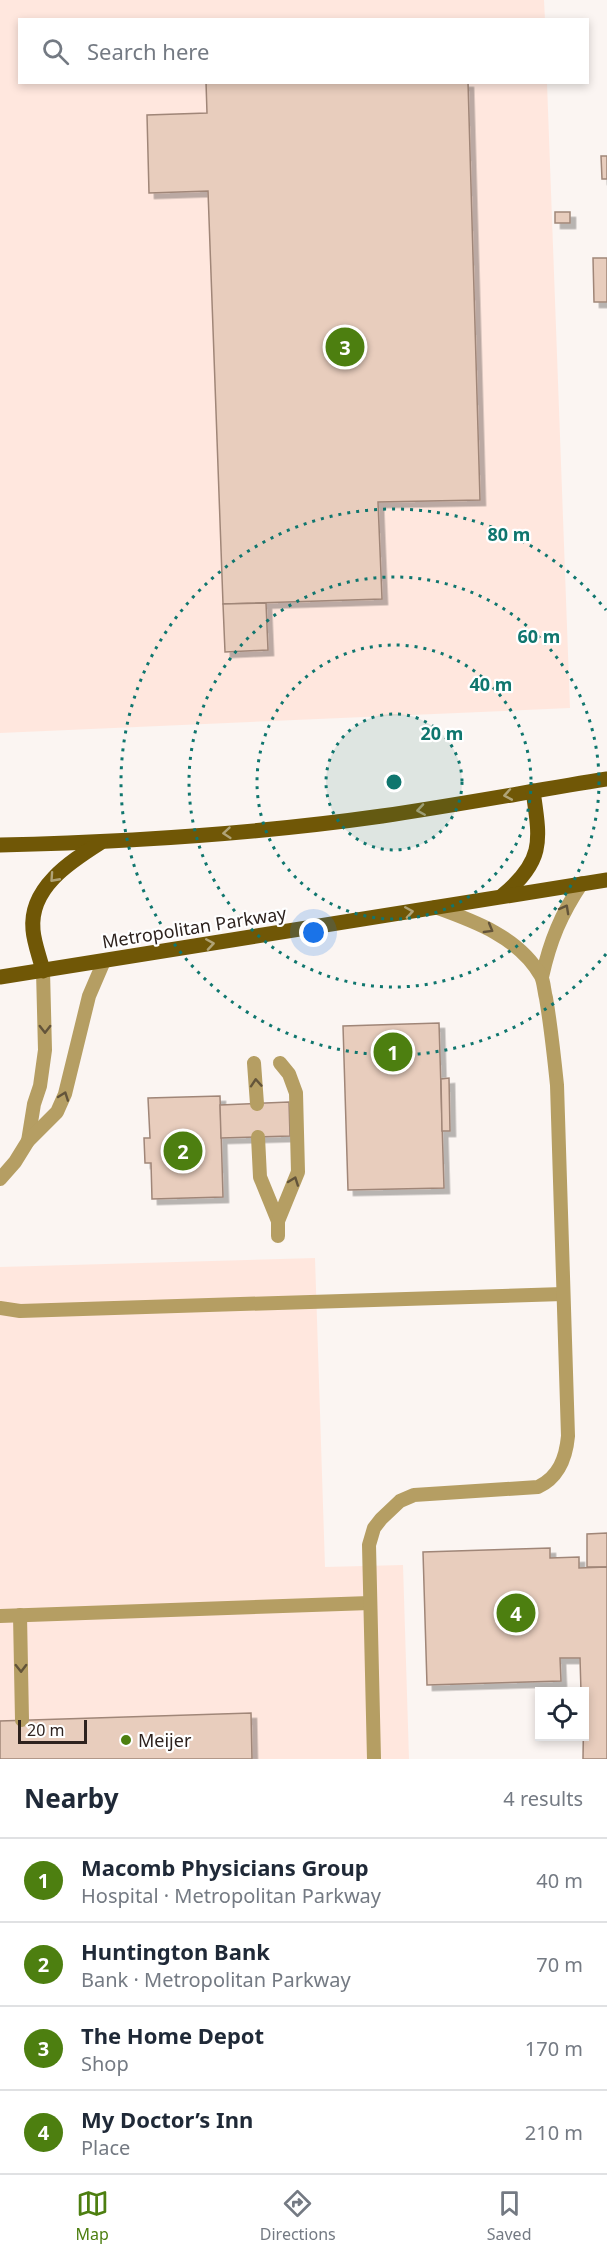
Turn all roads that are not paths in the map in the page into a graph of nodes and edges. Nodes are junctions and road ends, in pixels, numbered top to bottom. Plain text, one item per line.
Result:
1 (607, 779) edge
2 (533, 790) junction
3 (100, 843) junction
4 (0, 845) edge
5 (607, 880) edge
6 (582, 883) junction
7 (501, 897) junction
8 (435, 907) junction
9 (104, 961) junction
10 (43, 971) junction
11 (0, 976) edge
12 (542, 977) junction
13 (254, 1063) dead end
14 (280, 1063) dead end
15 (257, 1104) dead end
16 (258, 1137) dead end
17 (28, 1141) junction
18 (0, 1179) edge
19 (278, 1221) junction
20 (278, 1236) dead end
21 (563, 1294) junction
22 (0, 1308) edge
23 (370, 1604) junction
24 (20, 1615) junction
25 (0, 1616) edge
26 (22, 1720) dead end
27 (374, 1759) edge

1 - 2 main road
2 -> 3 main road
2 - 7 main road
3 - 4 main road
3 -> 10 main road
5 - 6 main road, Metropolitan Parkway
6 - 7 main road, Metropolitan Parkway
12 -> 6 lane
7 - 8 main road, Metropolitan Parkway
9 -> 8 main road, Metropolitan Parkway
8 -> 12 lane
9 - 10 main road, Metropolitan Parkway
17 -> 9 lane
10 - 11 main road, Metropolitan Parkway
10 -> 17 lane
12 - 21 lane
15 -> 13 lane
19 -> 14 lane
16 - 19 lane
17 - 18 lane
19 - 20 lane
21 - 22 lane
21 - 23 lane
23 - 24 lane
23 - 27 lane
24 - 25 lane
24 -> 26 lane

